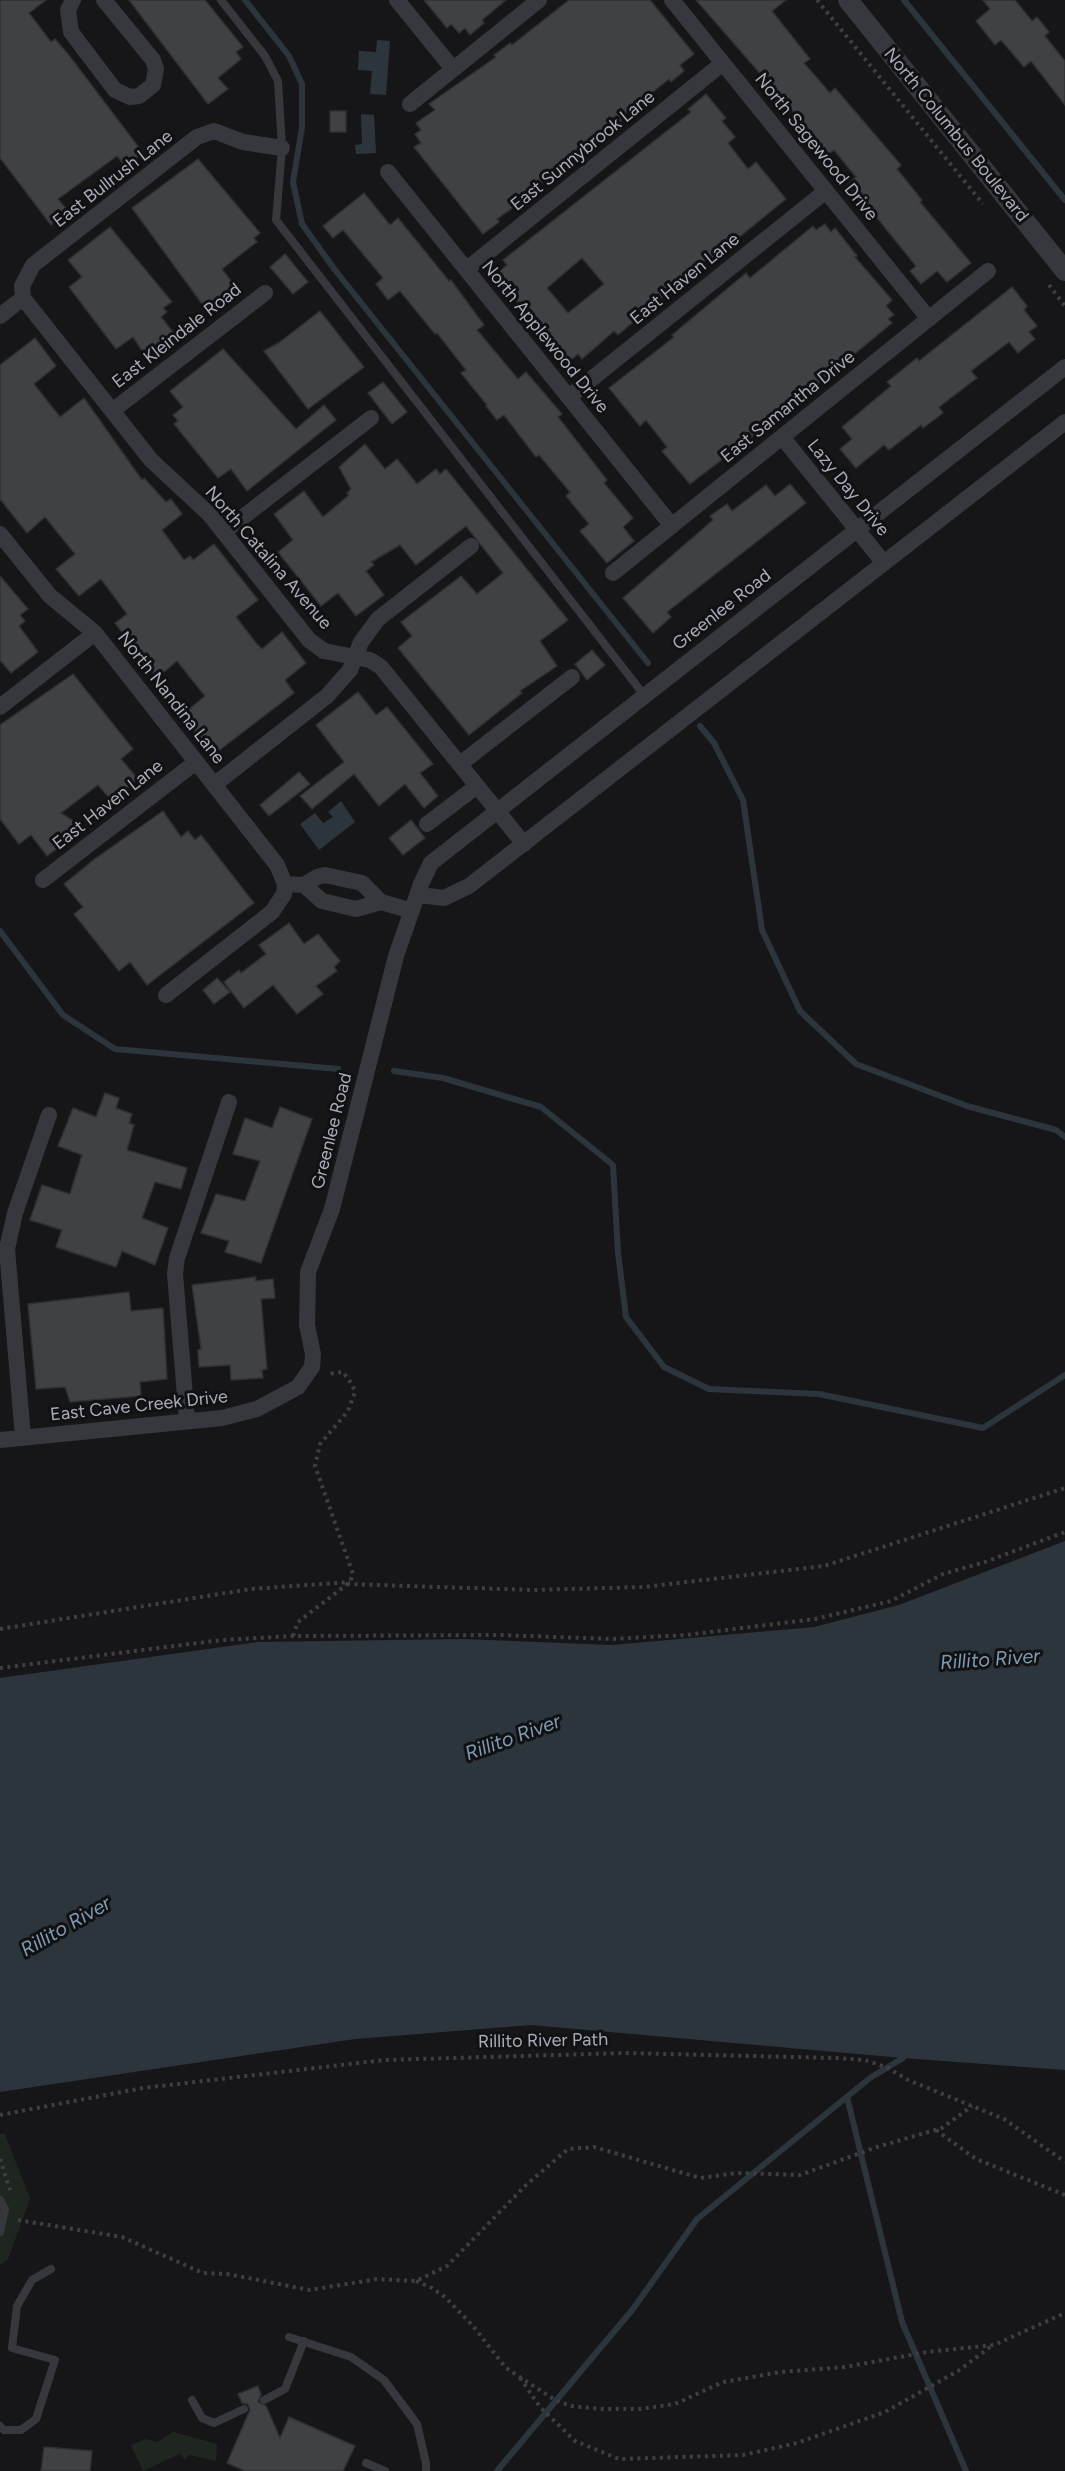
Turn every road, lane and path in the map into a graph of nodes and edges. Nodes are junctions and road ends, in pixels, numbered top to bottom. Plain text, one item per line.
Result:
1 (73, 0) edge
2 (104, 0) edge
3 (221, 0) edge
4 (397, 0) edge
5 (539, 0) edge
6 (672, 0) edge
7 (818, 0) edge
8 (848, 0) edge
9 (723, 63) junction
10 (453, 69) junction
11 (410, 104) dead end
12 (282, 148) junction
13 (388, 172) dead end
14 (826, 191) junction
15 (987, 208) dead end
16 (466, 269) junction
17 (988, 271) dead end
18 (1065, 271) edge
19 (1045, 280) dead end
20 (265, 293) dead end
21 (23, 298) junction
22 (1065, 306) edge
23 (0, 316) edge
24 (929, 319) junction
25 (1065, 367) edge
26 (569, 397) junction
27 (112, 411) junction
28 (371, 418) dead end
29 (1065, 422) edge
30 (782, 437) junction
31 (672, 526) junction
32 (857, 529) junction
33 (225, 531) junction
34 (0, 534) edge
35 (471, 546) dead end
36 (884, 563) junction
37 (613, 573) dead end
38 (95, 633) junction
39 (356, 657) junction
40 (572, 677) dead end
41 (644, 695) junction
42 (0, 707) edge
43 (196, 762) junction
44 (460, 764) junction
45 (214, 785) junction
46 (477, 786) junction
47 (496, 810) junction
48 (427, 824) dead end
49 (524, 844) junction
50 (43, 880) dead end
51 (285, 884) junction
52 (304, 885) junction
53 (419, 895) junction
54 (381, 902) junction
55 (412, 911) junction
56 (166, 995) dead end
57 (229, 1102) dead end
58 (49, 1115) dead end
59 (307, 1377) junction
60 (187, 1420) junction
61 (23, 1437) junction
62 (0, 1440) edge
63 (1065, 1488) edge
64 (1065, 1532) edge
65 (349, 1583) junction
66 (0, 1629) edge
67 (293, 1636) junction
68 (0, 1668) edge
69 (972, 2106) junction
70 (0, 2115) edge
71 (936, 2130) junction
72 (1065, 2162) edge
73 (1065, 2196) edge
74 (0, 2200) edge
75 (18, 2220) dead end
76 (0, 2232) edge
77 (51, 2270) dead end
78 (416, 2281) junction
79 (1065, 2313) edge
80 (289, 2337) dead end
81 (304, 2342) junction
82 (994, 2345) junction
83 (12, 2348) junction
84 (0, 2349) edge
85 (519, 2376) junction
86 (192, 2400) dead end
87 (264, 2400) dead end
88 (244, 2409) dead end
89 (0, 2426) edge
90 (366, 2463) dead end
91 (385, 2471) edge
92 (426, 2471) edge

1 - 2 street
3 - 12 lane
4 - 10 street
5 - 10 street
6 - 9 street, North Sagewood Drive
7 - 15 path
8 - 18 street, North Columbus Boulevard
9 - 14 street, North Sagewood Drive
9 - 16 street, East Sunnybrook Lane
10 - 11 street
12 - 21 street, East Bullrush Lane
12 - 41 lane
13 - 16 street, North Applewood Drive
14 - 24 street, North Sagewood Drive
14 - 26 street, East Haven Lane
16 - 26 street, North Applewood Drive
17 - 24 street, East Samantha Drive
19 - 22 path
20 - 27 street, East Kleindale Road
21 - 23 street
21 - 27 street, North Catalina Avenue
24 - 30 street, East Samantha Drive
25 - 32 street, Greenlee Road
26 - 31 street, North Applewood Drive
27 - 33 street, North Catalina Avenue
28 - 33 street
29 - 36 street
30 - 31 street, East Samantha Drive
30 - 32 street, Lazy Day Drive
31 - 37 street, East Samantha Drive
32 - 36 street, Lazy Day Drive
32 - 41 street, Greenlee Road
33 - 39 street, North Catalina Avenue
34 - 38 street, North Nandina Lane
35 - 39 street
36 - 49 street
38 - 42 street
38 - 43 street, North Nandina Lane
39 - 44 street, North Catalina Avenue
39 - 45 street
40 - 44 street
41 - 47 street, Greenlee Road
43 - 45 street, North Nandina Lane
43 - 50 street, East Haven Lane
44 - 46 street, North Catalina Avenue
45 - 51 street, North Nandina Lane
46 - 47 street, North Catalina Avenue
46 - 48 street
47 - 49 street, North Catalina Avenue
47 - 53 street, Greenlee Road
49 - 53 street
51 - 52 street
51 - 56 street
52 - 54 street
52 - 54 street
53 - 55 street, Greenlee Road
54 - 55 street
55 - 59 street, Greenlee Road
57 - 60 street
58 - 61 street
59 - 60 street, East Cave Creek Drive
59 - 65 path
60 - 61 street, East Cave Creek Drive
61 - 62 street, East Cave Creek Drive
63 - 65 path
64 - 67 path
65 - 66 path
65 - 67 path
67 - 68 path
69 - 70 path, Rillito River Path
69 - 71 path
69 - 72 path, Rillito River Path
71 - 73 path
71 - 78 path
74 - 76 lane
75 - 78 path
77 - 83 lane
78 - 85 path
79 - 82 path
80 - 81 lane
81 - 87 lane
81 - 92 lane
82 - 85 path
82 - 85 path
83 - 84 lane
83 - 89 lane
86 - 88 lane
90 - 91 lane

